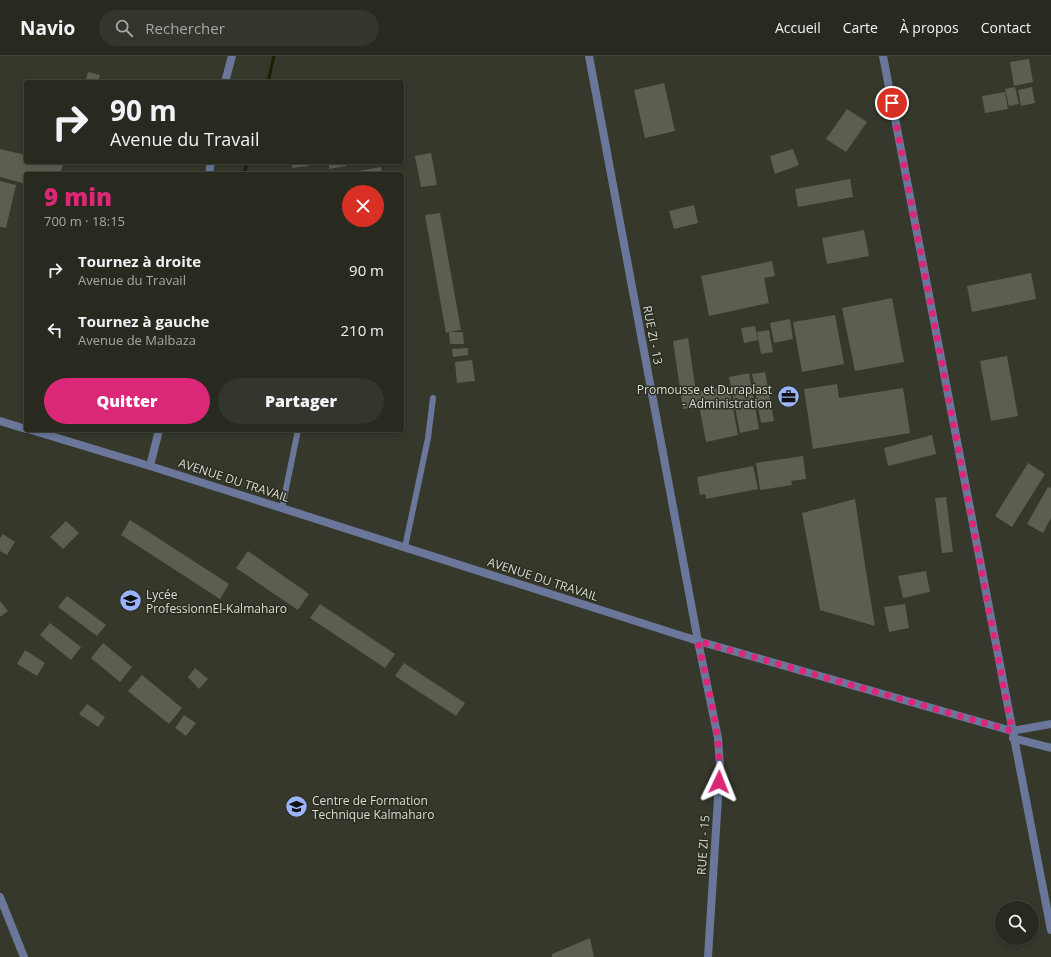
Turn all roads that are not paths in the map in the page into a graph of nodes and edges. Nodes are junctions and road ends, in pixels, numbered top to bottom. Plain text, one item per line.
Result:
1 (232, 56) edge
2 (589, 56) edge
3 (883, 56) edge
4 (226, 80) edge
5 (433, 398) dead end
6 (0, 421) edge
7 (24, 428) edge
8 (38, 432) edge
9 (158, 432) edge
10 (298, 432) edge
11 (150, 466) junction
12 (282, 508) junction
13 (405, 547) junction
14 (698, 641) junction
15 (1051, 724) edge
16 (1012, 735) junction
17 (1051, 748) edge
18 (0, 897) edge
19 (1051, 930) edge
20 (24, 957) edge
21 (708, 957) edge

1 - 4 street
2 - 14 street, RUE ZI - 13
3 - 16 street
5 - 13 lane
6 - 7 street
8 - 11 street, AVENUE DU TRAVAIL
9 - 11 street
10 - 12 lane
11 - 12 street, AVENUE DU TRAVAIL
12 - 13 street, AVENUE DU TRAVAIL
13 - 14 street, AVENUE DU TRAVAIL
14 - 16 street, AVENUE DU TRAVAIL
14 - 21 street, RUE ZI - 15
15 - 16 street, AVENUE DU TRAVAIL
16 - 17 street
16 - 19 street
18 - 20 street

